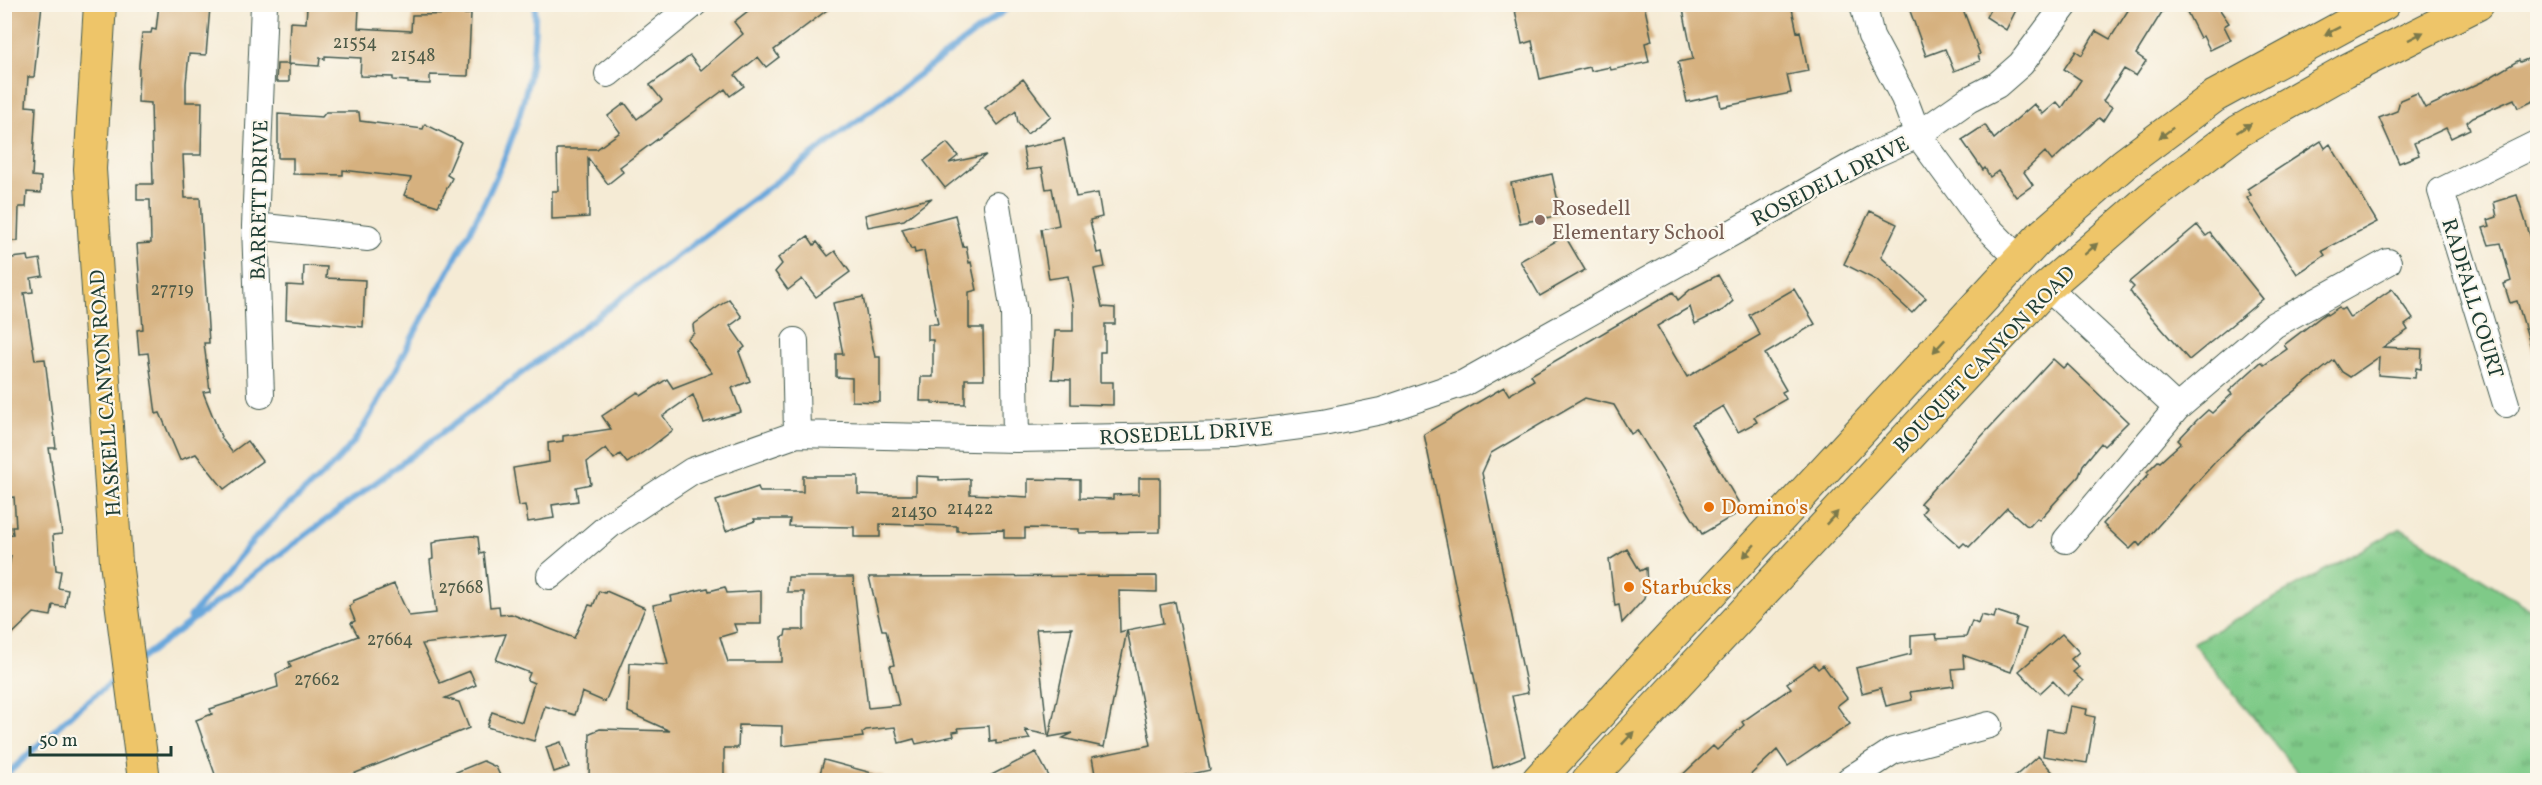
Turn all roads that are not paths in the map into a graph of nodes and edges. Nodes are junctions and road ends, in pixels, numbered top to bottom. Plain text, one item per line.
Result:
1 (100, 4) edge
2 (264, 4) edge
3 (694, 4) edge
4 (1863, 4) edge
5 (2066, 4) edge
6 (2384, 4) edge
7 (2478, 4) edge
8 (608, 74) dead end
9 (1918, 135) junction
10 (2538, 143) edge
11 (998, 205) dead end
12 (255, 226) junction
13 (368, 238) dead end
14 (2019, 259) junction
15 (2388, 262) dead end
16 (2047, 287) junction
17 (795, 341) dead end
18 (261, 395) dead end
19 (2506, 404) dead end
20 (2177, 408) junction
21 (797, 434) junction
22 (1016, 439) junction
23 (1770, 527) junction
24 (2066, 540) dead end
25 (550, 576) dead end
26 (1655, 708) junction
27 (1989, 725) dead end
28 (1553, 776) edge
29 (144, 780) edge
30 (1588, 780) edge
31 (1849, 780) edge

1 - 29 main road, HASKELL CANYON ROAD
2 - 12 street, BARRETT DRIVE
3 - 8 street
4 - 9 street
5 - 9 street, ROSEDELL DRIVE
6 -> 14 main road, BOUQUET CANYON ROAD
16 -> 7 main road, BOUQUET CANYON ROAD
9 - 14 street
9 - 22 street, ROSEDELL DRIVE
10 - 19 street, RADFALL COURT
11 - 22 street
12 - 13 street
12 - 18 street, BARRETT DRIVE
14 - 16 main road
14 -> 23 main road, BOUQUET CANYON ROAD
15 - 20 street
16 - 20 street
26 -> 16 main road, BOUQUET CANYON ROAD
17 - 21 street
20 - 24 street
21 - 22 street, ROSEDELL DRIVE
21 - 25 street, ROSEDELL DRIVE
23 - 26 main road
23 -> 28 main road, BOUQUET CANYON ROAD
30 -> 26 main road, BOUQUET CANYON ROAD
27 - 31 street

